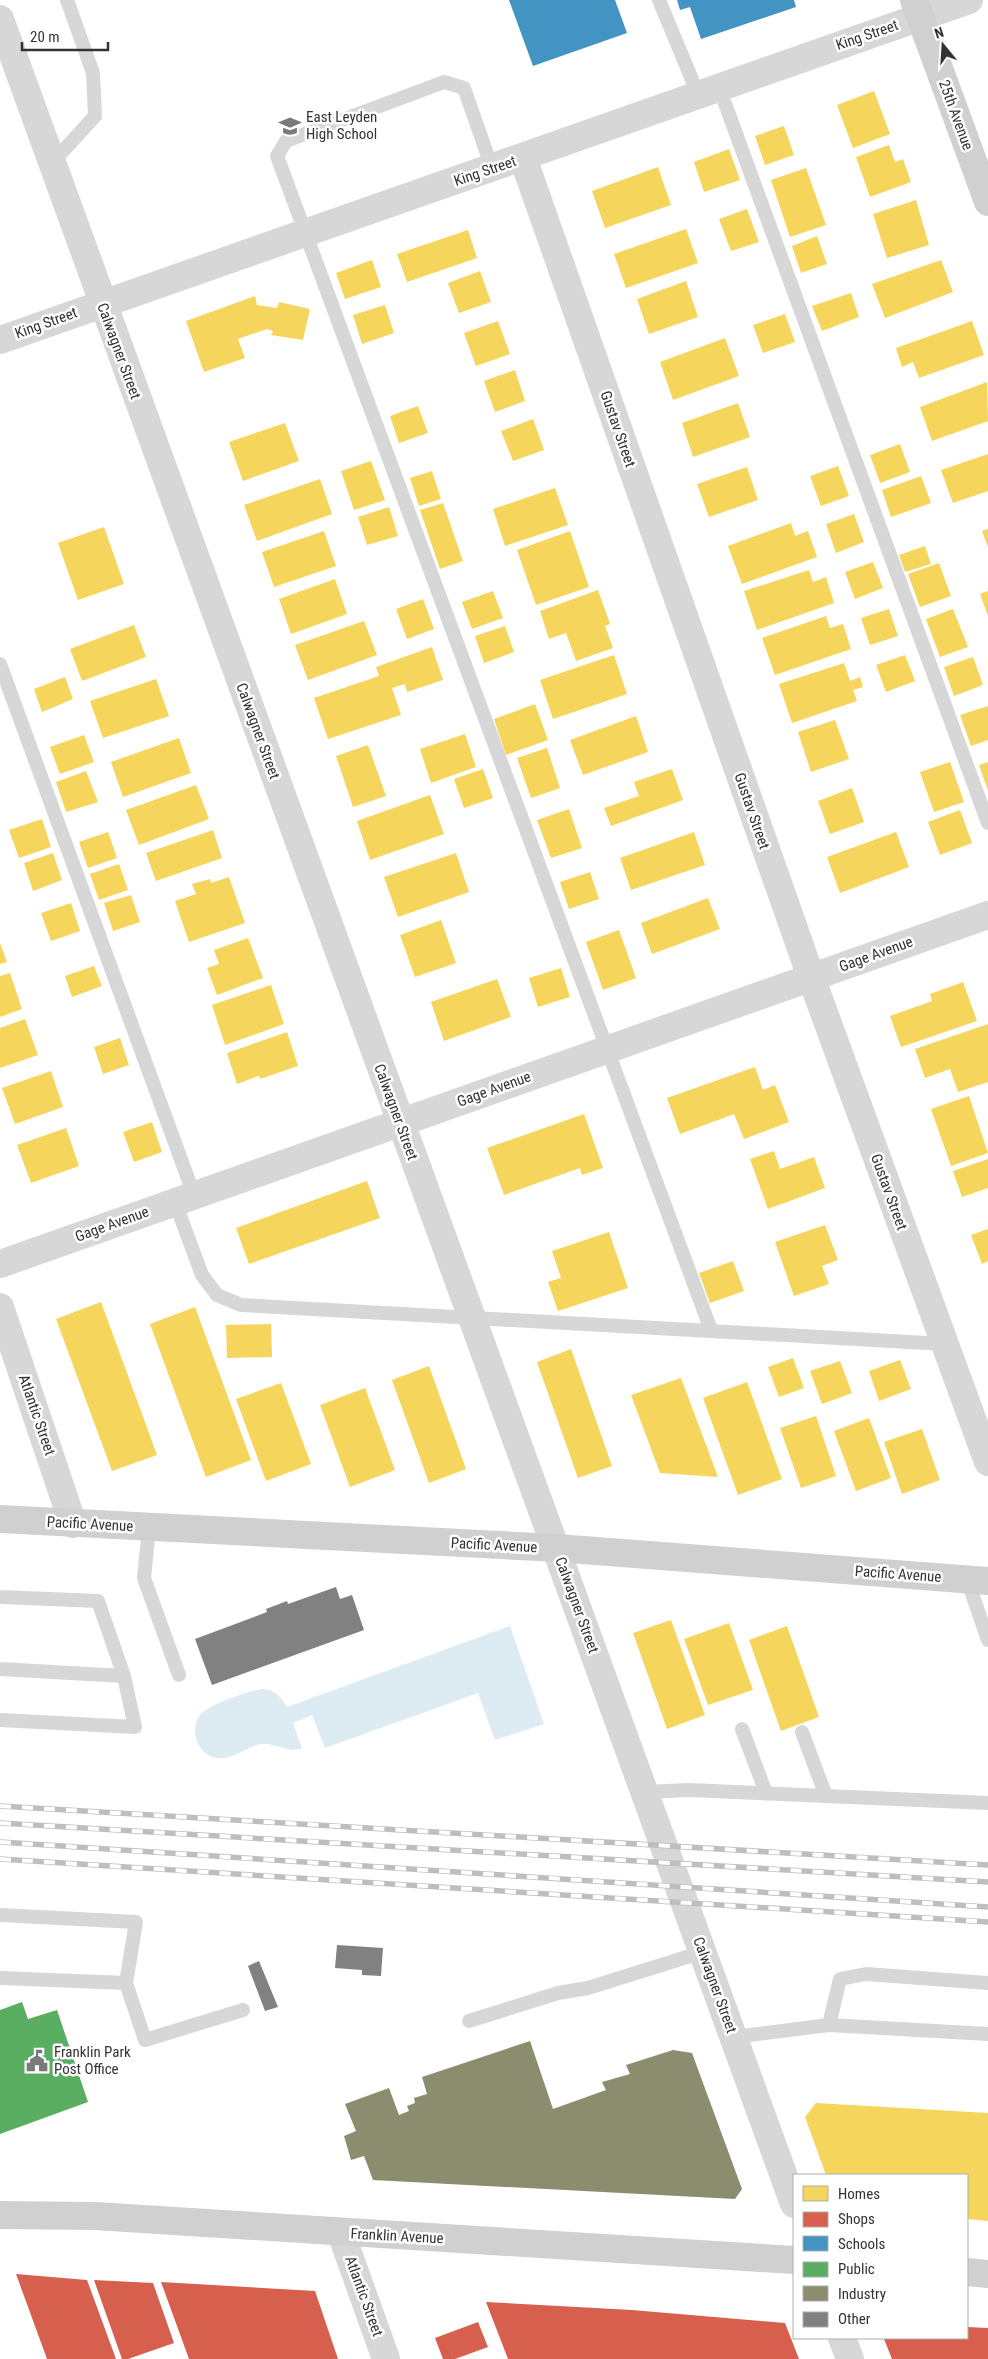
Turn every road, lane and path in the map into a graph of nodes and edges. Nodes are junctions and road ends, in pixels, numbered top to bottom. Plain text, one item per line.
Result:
1 (67, 0) edge
2 (659, 0) edge
3 (969, 0) edge
4 (917, 8) edge
5 (0, 18) edge
6 (708, 91) junction
7 (523, 158) junction
8 (52, 163) junction
9 (492, 168) junction
10 (988, 202) edge
11 (305, 232) junction
12 (102, 303) junction
13 (0, 340) edge
14 (0, 664) edge
15 (988, 823) edge
16 (988, 915) edge
17 (811, 977) junction
18 (607, 1049) junction
19 (400, 1122) junction
20 (185, 1199) junction
21 (0, 1264) edge
22 (0, 1306) edge
23 (473, 1317) junction
24 (710, 1330) junction
25 (945, 1344) junction
26 (988, 1462) edge
27 (0, 1519) edge
28 (74, 1524) junction
29 (149, 1528) junction
30 (556, 1548) junction
31 (977, 1580) edge
32 (0, 1597) edge
33 (988, 1640) edge
34 (0, 1669) edge
35 (179, 1675) dead end
36 (124, 1676) junction
37 (0, 1720) edge
38 (742, 1729) dead end
39 (802, 1732) dead end
40 (645, 1792) junction
41 (766, 1793) junction
42 (826, 1796) junction
43 (988, 1803) edge
44 (0, 1915) edge
45 (703, 1952) junction
46 (0, 1978) edge
47 (126, 1983) junction
48 (988, 1983) edge
49 (243, 2010) dead end
50 (469, 2021) dead end
51 (829, 2026) junction
52 (988, 2034) edge
53 (734, 2037) junction
54 (793, 2201) edge
55 (0, 2215) edge
56 (341, 2233) junction
57 (793, 2260) edge
58 (968, 2272) edge
59 (988, 2274) edge
60 (842, 2339) edge
61 (386, 2359) edge
62 (850, 2359) edge

1 - 8 lane
2 - 6 lane
3 - 4 street, King Street
4 - 6 street, King Street
4 - 10 street, 25th Avenue
5 - 8 street, Calwagner Street
6 - 7 street, King Street
6 - 15 lane
7 - 9 street, King Street
7 - 17 street, Gustav Street
8 - 12 street, Calwagner Street
9 - 11 street, King Street
9 - 11 lane
11 - 12 street, King Street
11 - 18 lane
12 - 13 street, King Street
12 - 19 street, Calwagner Street
14 - 20 lane
16 - 17 street, Gage Avenue
17 - 18 street, Gage Avenue
17 - 25 street, Gustav Street
18 - 19 street, Gage Avenue
18 - 24 lane
19 - 20 street, Gage Avenue
19 - 23 street, Calwagner Street
20 - 21 street, Gage Avenue
20 - 23 lane
22 - 28 street, Atlantic Street
23 - 24 lane
23 - 30 street, Calwagner Street
24 - 25 lane
25 - 26 street, Gustav Street
27 - 28 street, Pacific Avenue
28 - 29 street, Pacific Avenue
29 - 30 street, Pacific Avenue
29 - 35 lane
30 - 31 street, Pacific Avenue
30 - 40 street, Calwagner Street
31 - 33 lane
32 - 36 lane
34 - 36 lane
36 - 37 lane
38 - 41 lane
39 - 42 lane
40 - 41 lane
40 - 45 street, Calwagner Street
41 - 42 lane
42 - 43 lane
44 - 47 lane
45 - 50 lane
45 - 53 street, Calwagner Street
46 - 47 lane
47 - 49 lane
48 - 51 lane
51 - 52 lane
51 - 53 lane
53 - 54 street, Calwagner Street
55 - 56 street, Franklin Avenue
56 - 57 street, Franklin Avenue
56 - 61 street, Atlantic Street
58 - 59 street
60 - 62 street

